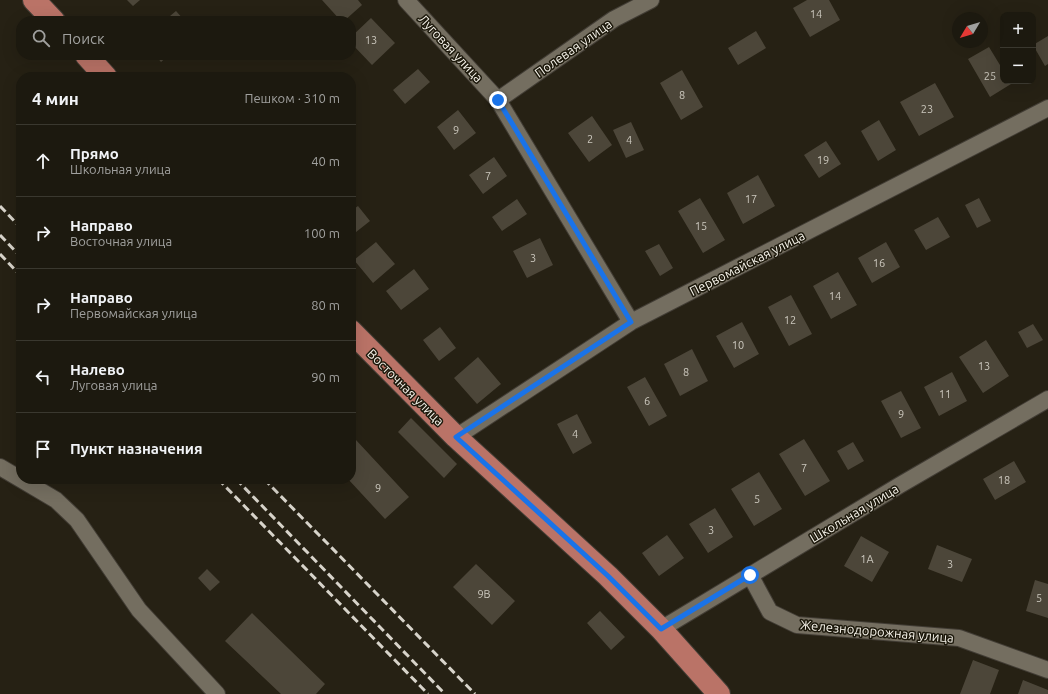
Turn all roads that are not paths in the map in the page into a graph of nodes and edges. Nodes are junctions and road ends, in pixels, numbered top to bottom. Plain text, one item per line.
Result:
1 (34, 0) edge
2 (406, 0) edge
3 (651, 0) edge
4 (49, 16) edge
5 (91, 60) edge
6 (101, 72) edge
7 (498, 100) junction
8 (1048, 108) edge
9 (631, 322) junction
10 (356, 336) edge
11 (1048, 399) edge
12 (456, 437) junction
13 (0, 467) edge
14 (16, 476) edge
15 (29, 484) edge
16 (750, 575) junction
17 (661, 629) junction
18 (1048, 670) edge
19 (217, 694) edge
20 (719, 694) edge

1 - 4 main road
2 - 7 street, Луговая улица
3 - 7 street, Полевая улица
5 - 6 main road
7 - 9 street, Луговая улица
8 - 9 street, Первомайская улица
9 - 12 street, Первомайская улица
10 - 12 main road, Восточная улица
11 - 16 street, Школьная улица
12 - 17 main road, Восточная улица
13 - 14 street
15 - 19 street
16 - 17 street, Школьная улица
16 - 18 street, Железнодорожная улица
17 - 20 main road, Восточная улица

